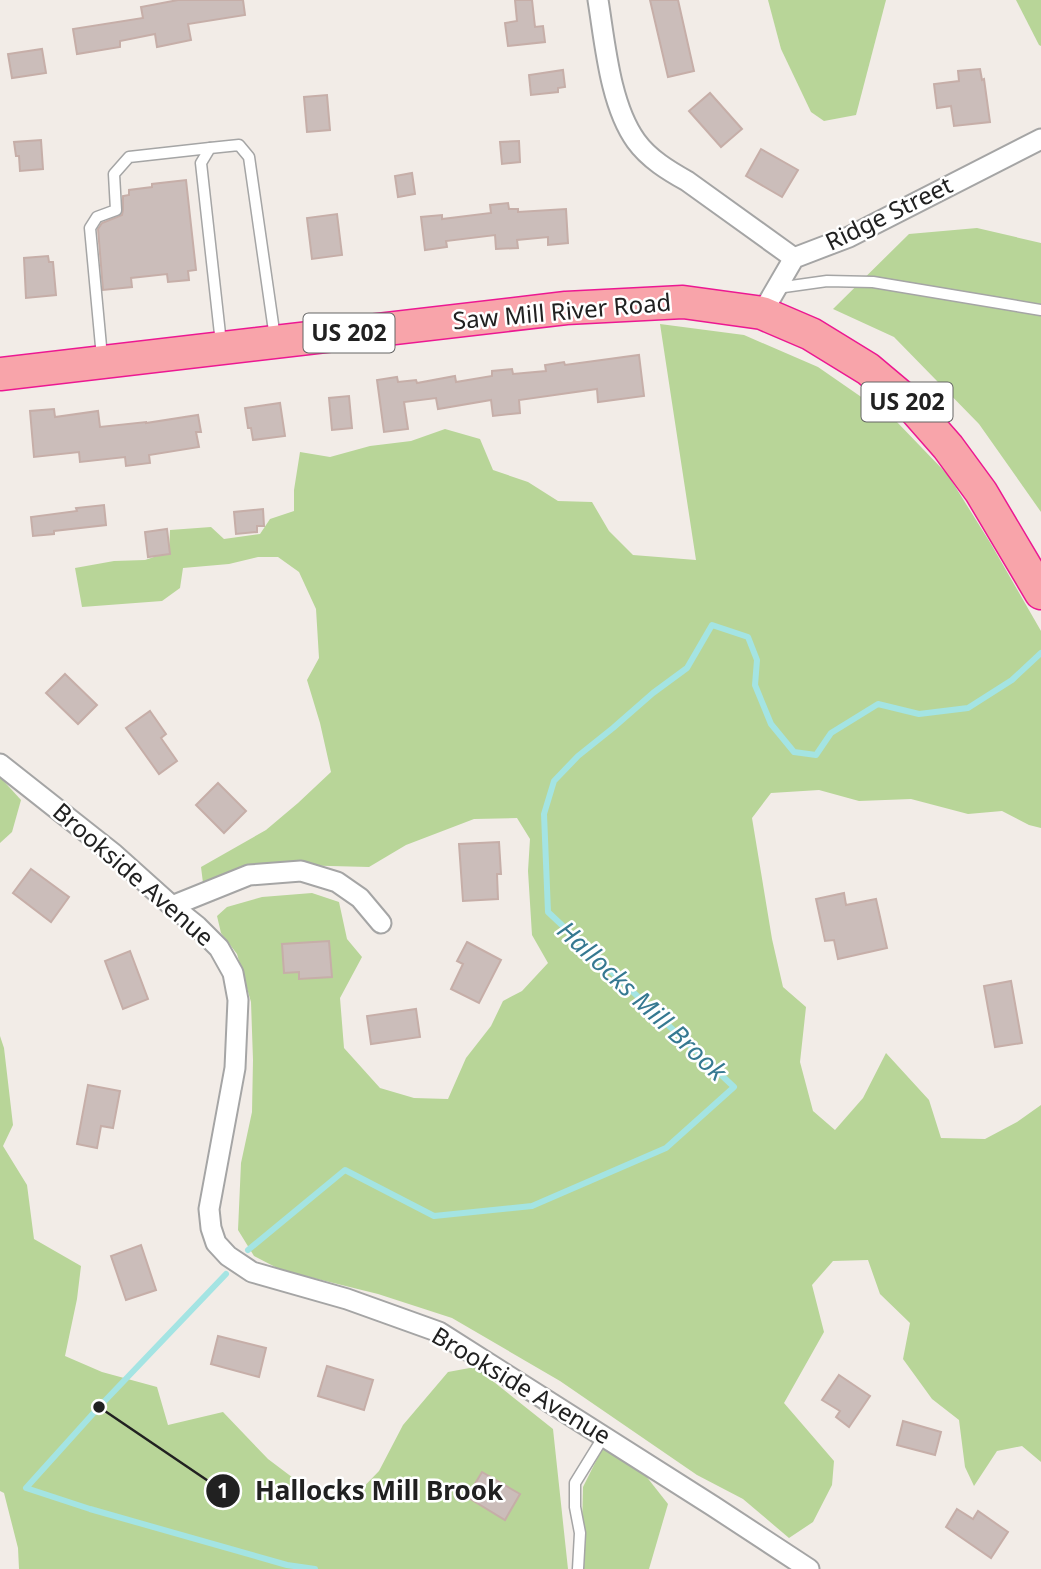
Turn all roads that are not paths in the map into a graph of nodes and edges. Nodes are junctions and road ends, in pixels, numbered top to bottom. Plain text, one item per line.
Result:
1 (598, 0) edge
2 (1041, 139) edge
3 (210, 148) junction
4 (794, 258) junction
5 (769, 301) junction
6 (1041, 310) edge
7 (276, 342) junction
8 (221, 348) junction
9 (103, 362) junction
10 (0, 374) edge
11 (1041, 593) edge
12 (0, 764) edge
13 (172, 906) junction
14 (381, 923) dead end
15 (604, 1436) junction
16 (578, 1569) edge
17 (809, 1569) edge

1 - 4 street
2 - 4 street, Ridge Street
3 - 7 lane
3 - 8 lane
3 - 9 lane
4 - 5 street, Ridge Street
5 - 6 lane
5 - 7 highway, Saw Mill River Road / US 202
5 - 11 highway, Saw Mill River Road / US 202
7 - 8 highway, Saw Mill River Road / US 202
8 - 9 highway, Saw Mill River Road / US 202
9 - 10 highway, Saw Mill River Road / US 202
12 - 13 street, Brookside Avenue
13 - 14 street
13 - 15 street, Brookside Avenue
15 - 16 lane
15 - 17 street, Brookside Avenue

